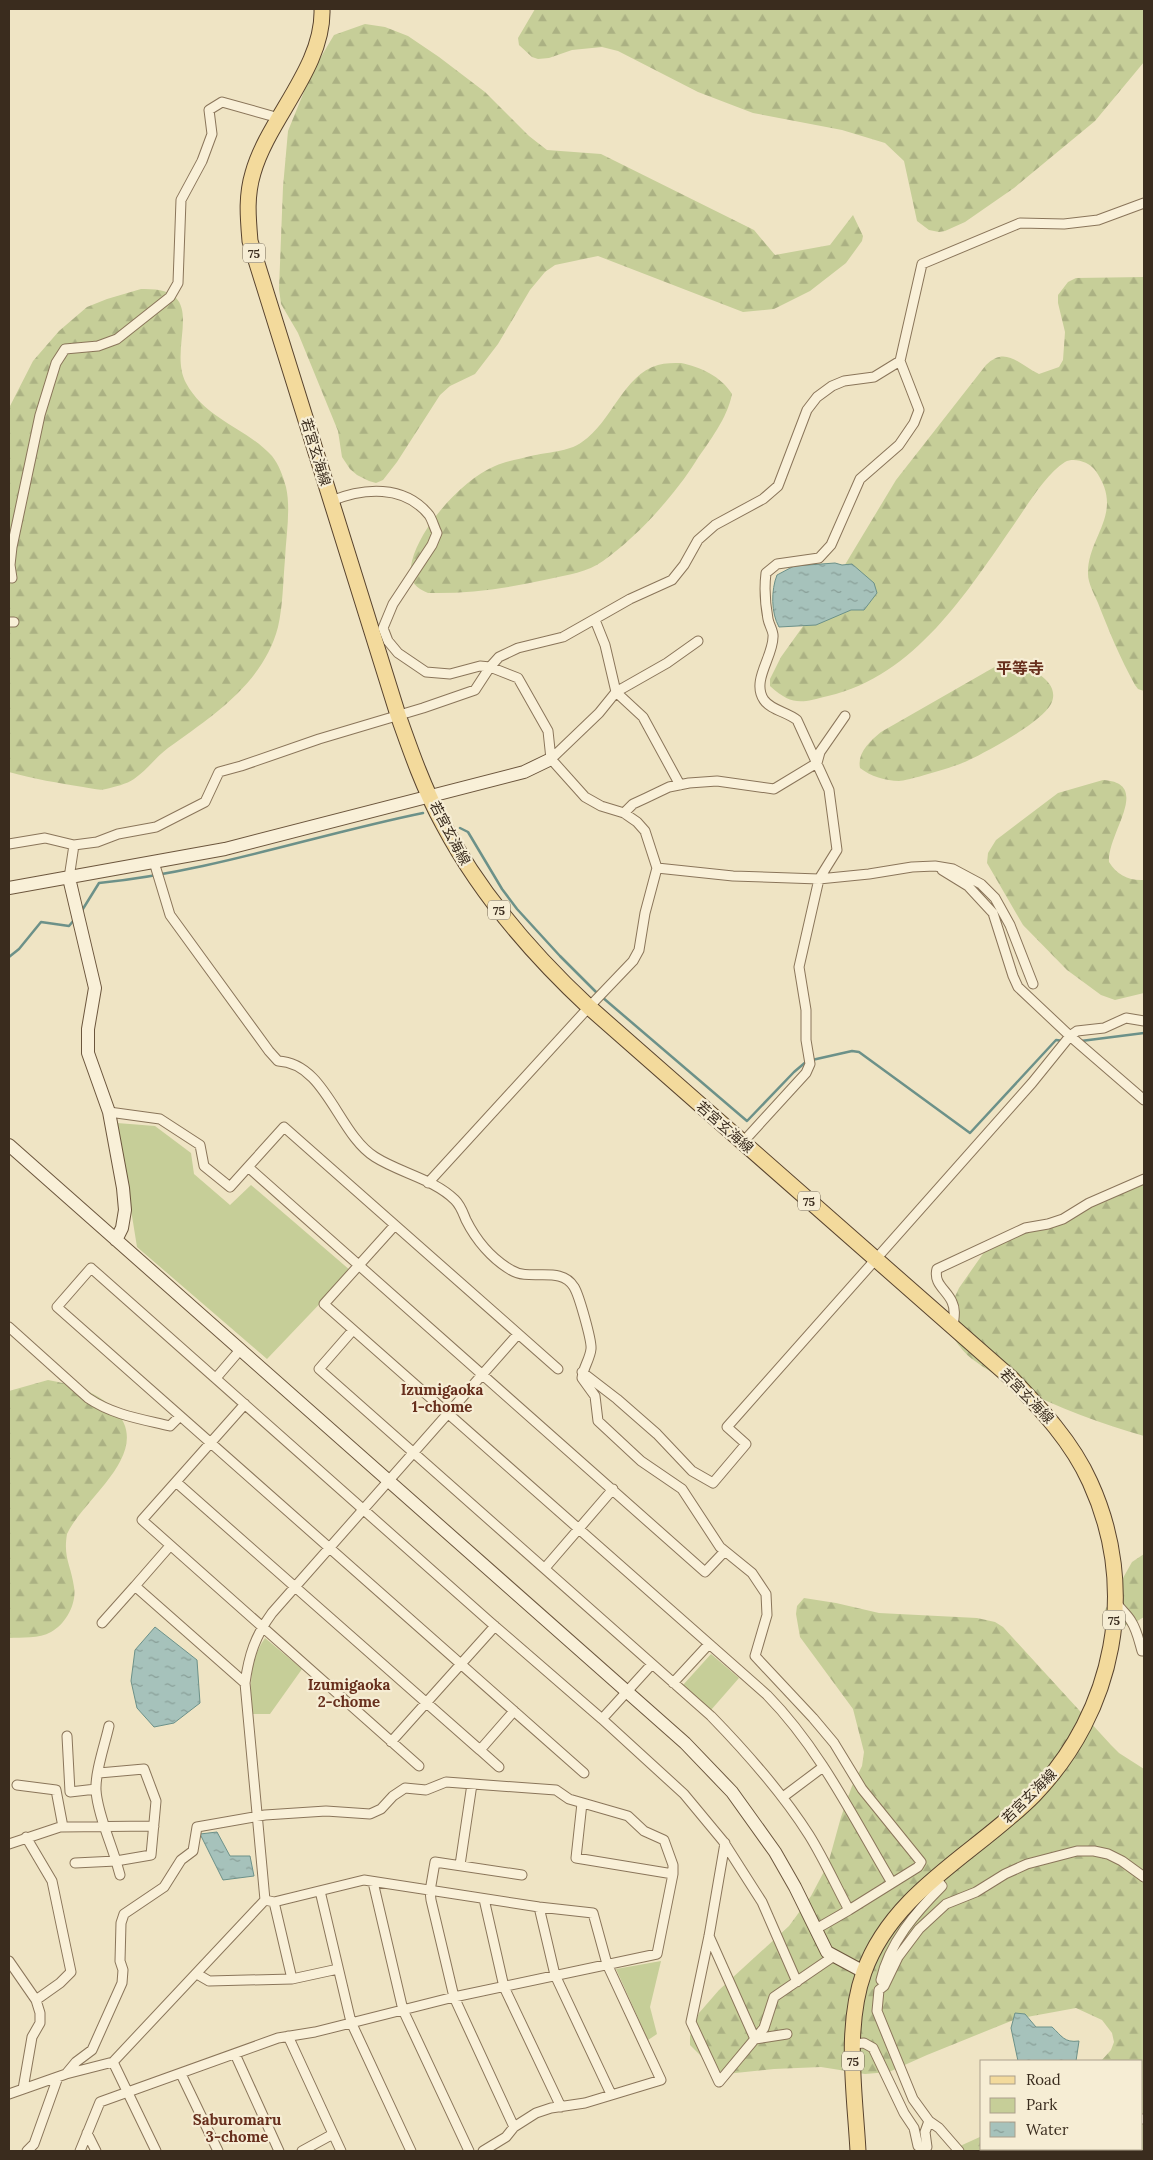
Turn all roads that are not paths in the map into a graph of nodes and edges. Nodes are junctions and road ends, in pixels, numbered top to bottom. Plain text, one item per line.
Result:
1 (322, 9) edge
2 (279, 118) junction
3 (1144, 203) edge
4 (900, 361) junction
5 (331, 501) junction
6 (12, 578) dead end
7 (595, 620) junction
8 (698, 641) dead end
9 (490, 667) junction
10 (616, 692) junction
11 (398, 715) junction
12 (845, 716) dead end
13 (551, 758) junction
14 (816, 763) junction
15 (680, 785) junction
16 (430, 797) junction
17 (624, 813) junction
18 (9, 844) edge
19 (74, 845) junction
20 (154, 862) junction
21 (935, 866) junction
22 (657, 868) junction
23 (69, 878) junction
24 (819, 879) junction
25 (9, 888) edge
26 (1033, 984) dead end
27 (589, 1007) junction
28 (1144, 1021) edge
29 (1070, 1036) junction
30 (1144, 1100) edge
31 (109, 1112) junction
32 (743, 1142) junction
33 (9, 1145) edge
34 (248, 1167) junction
35 (1144, 1179) edge
36 (428, 1183) junction
37 (394, 1225) junction
38 (116, 1240) junction
39 (876, 1258) junction
40 (359, 1266) junction
41 (9, 1326) edge
42 (953, 1327) junction
43 (353, 1330) junction
44 (518, 1334) junction
45 (240, 1350) junction
46 (558, 1370) dead end
47 (582, 1372) junction
48 (483, 1374) junction
49 (216, 1378) junction
50 (245, 1404) junction
51 (448, 1414) junction
52 (180, 1416) junction
53 (210, 1443) junction
54 (414, 1453) junction
55 (389, 1481) junction
56 (176, 1482) junction
57 (613, 1489) junction
58 (364, 1509) junction
59 (578, 1530) junction
60 (169, 1547) junction
61 (330, 1548) junction
62 (724, 1552) junction
63 (544, 1568) junction
64 (135, 1586) junction
65 (295, 1587) junction
66 (1116, 1602) junction
67 (102, 1623) dead end
68 (494, 1626) junction
69 (261, 1628) junction
70 (709, 1644) junction
71 (1144, 1651) edge
72 (460, 1663) junction
73 (652, 1664) junction
74 (245, 1683) junction
75 (673, 1683) junction
76 (627, 1691) junction
77 (425, 1702) junction
78 (514, 1711) junction
79 (602, 1719) junction
80 (109, 1726) dead end
81 (67, 1736) dead end
82 (391, 1742) junction
83 (480, 1750) junction
84 (420, 1766) dead end
85 (499, 1767) dead end
86 (823, 1768) junction
87 (584, 1772) dead end
88 (99, 1773) junction
89 (472, 1784) junction
90 (17, 1785) dead end
91 (96, 1789) junction
92 (783, 1797) junction
93 (582, 1803) junction
94 (256, 1817) junction
95 (154, 1826) junction
96 (63, 1827) junction
97 (106, 1827) junction
98 (26, 1837) junction
99 (725, 1843) junction
100 (9, 1844) edge
101 (116, 1861) junction
102 (76, 1863) dead end
103 (460, 1865) junction
104 (673, 1874) junction
105 (120, 1875) dead end
106 (522, 1875) dead end
107 (1144, 1877) edge
108 (936, 1878) junction
109 (373, 1882) junction
110 (892, 1883) junction
111 (320, 1891) junction
112 (430, 1891) junction
113 (484, 1899) junction
114 (270, 1901) junction
115 (539, 1907) junction
116 (849, 1910) junction
117 (816, 1929) junction
118 (709, 1936) junction
119 (834, 1956) junction
120 (9, 1961) edge
121 (607, 1964) junction
122 (338, 1969) junction
123 (864, 1972) junction
124 (197, 1974) junction
125 (555, 1975) junction
126 (292, 1979) junction
127 (797, 1982) junction
128 (504, 1987) junction
129 (879, 1990) junction
130 (454, 1998) junction
131 (36, 2000) junction
132 (403, 2010) junction
133 (351, 2022) junction
134 (787, 2034) dead end
135 (288, 2036) junction
136 (754, 2039) junction
137 (853, 2044) junction
138 (235, 2054) junction
139 (113, 2062) junction
140 (181, 2074) junction
141 (62, 2076) junction
142 (23, 2089) junction
143 (129, 2092) junction
144 (9, 2094) edge
145 (611, 2094) junction
146 (560, 2107) junction
147 (929, 2121) junction
148 (514, 2127) junction
149 (88, 2133) junction
150 (333, 2134) junction
151 (28, 2151) edge
152 (80, 2151) edge
153 (96, 2151) edge
154 (156, 2151) edge
155 (218, 2151) edge
156 (279, 2151) edge
157 (302, 2151) edge
158 (341, 2151) edge
159 (411, 2151) edge
160 (469, 2151) edge
161 (483, 2151) edge
162 (858, 2151) edge
163 (959, 2151) edge

1 - 2 main road, 若宮玄海線 / 75
2 - 5 main road, 若宮玄海線 / 75
2 - 6 street
3 - 4 street
4 - 7 street
4 - 14 street
5 - 9 street
5 - 11 main road, 若宮玄海線 / 75
7 - 9 street
7 - 10 street
8 - 10 street
9 - 11 street
9 - 13 street
10 - 13 street
10 - 15 street
11 - 16 main road, 若宮玄海線 / 75
11 - 19 street
12 - 14 street
13 - 16 street
13 - 17 street
14 - 15 street
14 - 24 street
15 - 17 street
16 - 20 street
16 - 27 main road, 若宮玄海線 / 75
17 - 22 street
18 - 19 street
19 - 23 street
20 - 23 street
20 - 36 street
21 - 24 street
21 - 26 street
21 - 29 street
22 - 24 street
22 - 27 street
23 - 25 street
23 - 31 street
24 - 32 street
27 - 32 main road, 若宮玄海線 / 75
27 - 36 street
28 - 29 street
29 - 30 street
29 - 39 street
31 - 34 street
31 - 38 street
32 - 39 main road, 若宮玄海線 / 75
33 - 38 street
34 - 37 street
34 - 40 street
35 - 42 street
36 - 47 street
37 - 40 street
37 - 44 street
38 - 45 street
39 - 42 main road, 若宮玄海線 / 75
39 - 47 street
40 - 43 street
40 - 48 street
41 - 52 street
42 - 66 main road, 若宮玄海線 / 75
43 - 51 street
43 - 54 street
44 - 46 street
44 - 48 street
45 - 49 street
45 - 55 street
47 - 62 street
48 - 51 street
48 - 57 street
49 - 50 street
49 - 52 street
50 - 53 street
50 - 58 street
51 - 54 street
51 - 59 street
52 - 53 street
53 - 56 street
53 - 61 street
54 - 55 street
54 - 63 street
55 - 58 street
55 - 76 street
56 - 60 street
56 - 65 street
57 - 59 street
57 - 62 street
58 - 61 street
58 - 68 street
59 - 63 street
59 - 70 street
60 - 64 street
60 - 69 street
61 - 65 street
61 - 72 street
62 - 110 street
63 - 73 street
64 - 67 street
64 - 74 street
65 - 69 street
65 - 77 street
66 - 71 street
66 - 108 main road, 若宮玄海線 / 75
68 - 72 street
68 - 79 street
69 - 74 street
69 - 82 street
70 - 75 street
70 - 86 street
72 - 77 street
72 - 78 street
73 - 75 street
73 - 76 street
74 - 94 street
75 - 92 street
76 - 79 street
76 - 117 street
77 - 82 street
77 - 83 street
78 - 83 street
78 - 87 street
79 - 99 street
80 - 88 street
81 - 91 street
82 - 84 street
83 - 85 street
86 - 92 street
86 - 110 street
88 - 91 street
88 - 95 street
89 - 93 street
89 - 94 street
89 - 103 street
90 - 96 street
91 - 97 street
92 - 116 street
93 - 104 street
93 - 104 street
94 - 114 street
94 - 141 street
95 - 97 street
95 - 101 street
96 - 97 street
96 - 98 street
97 - 101 street
98 - 100 street
98 - 131 street
99 - 118 street
99 - 127 street
101 - 102 street
101 - 105 street
103 - 106 street
103 - 112 street
104 - 121 street
107 - 129 street
108 - 123 main road, 若宮玄海線 / 75
108 - 129 street
109 - 111 street
109 - 112 street
109 - 132 street
110 - 116 street
111 - 114 street
111 - 122 street
112 - 113 street
112 - 130 street
113 - 115 street
113 - 128 street
114 - 124 street
114 - 126 street
115 - 121 street
115 - 125 street
116 - 117 street
117 - 119 street
118 - 136 street
118 - 136 street
119 - 123 street
119 - 127 street
120 - 131 street
121 - 125 street
121 - 145 street
122 - 126 street
122 - 133 street
123 - 137 main road, 若宮玄海線 / 75
124 - 126 street
124 - 139 street
125 - 128 street
125 - 145 street
127 - 136 street
128 - 130 street
128 - 146 street
129 - 147 street
130 - 132 street
130 - 148 street
131 - 142 street
132 - 133 street
132 - 160 street
133 - 135 street
133 - 159 street
134 - 136 street
135 - 138 street
135 - 150 street
137 - 147 street
137 - 162 main road, 若宮玄海線 / 75
138 - 140 street
138 - 156 street
139 - 141 street
139 - 143 street
140 - 143 street
140 - 155 street
141 - 142 street
141 - 151 street
142 - 144 street
143 - 149 street
143 - 154 street
145 - 146 street
146 - 148 street
147 - 163 street
148 - 161 street
149 - 152 street
149 - 153 street
150 - 157 street
150 - 158 street

